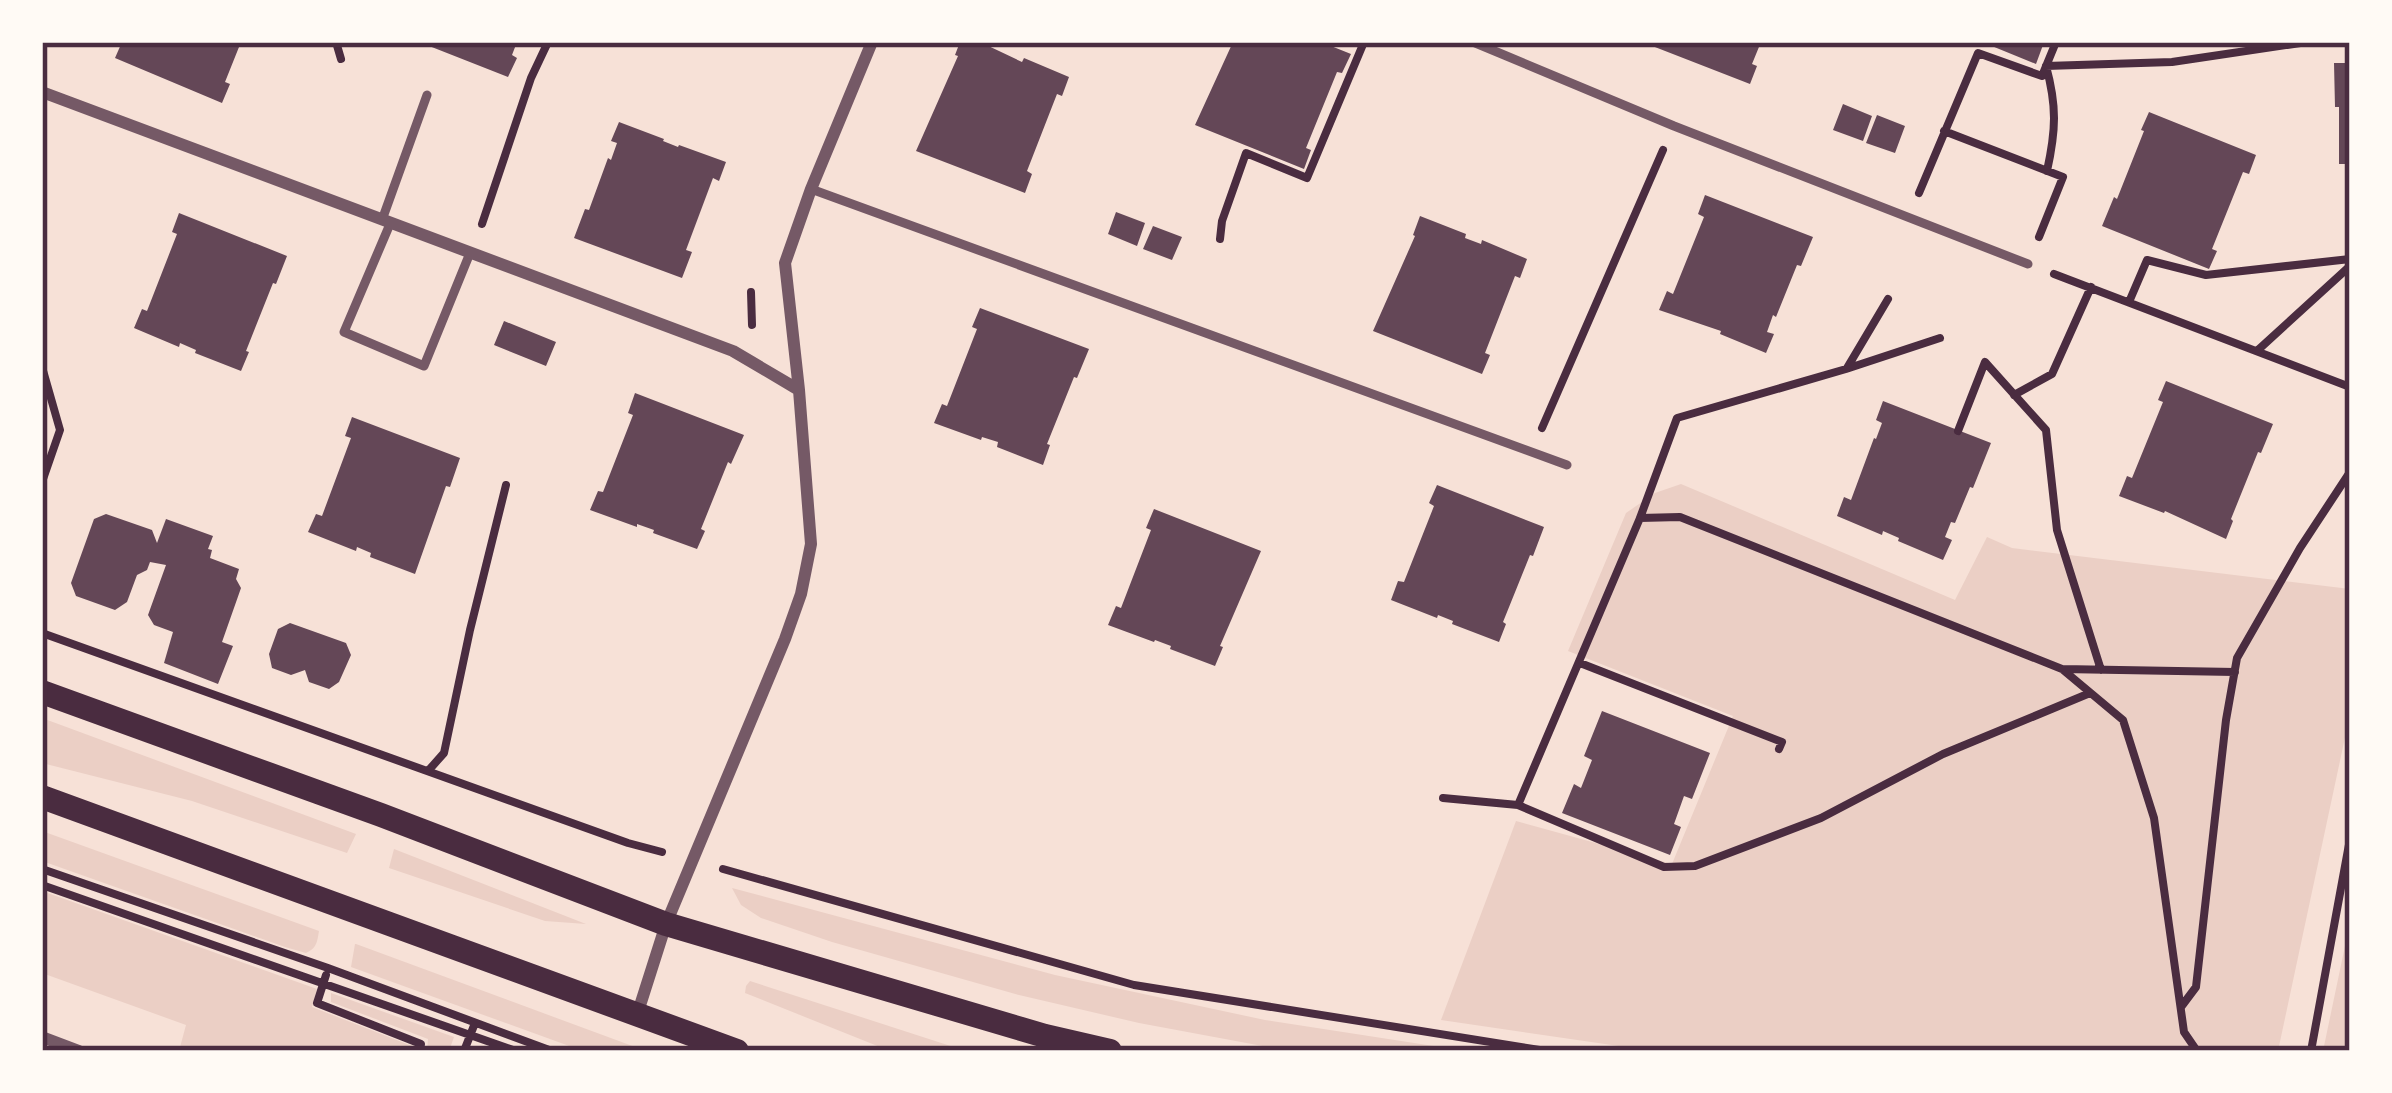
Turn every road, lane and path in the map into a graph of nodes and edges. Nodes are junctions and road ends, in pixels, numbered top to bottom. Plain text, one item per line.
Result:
1 (336, 42) edge
2 (548, 42) edge
3 (872, 42) edge
4 (1364, 42) edge
5 (1473, 42) edge
6 (2056, 42) edge
7 (2307, 42) edge
8 (341, 58) dead end
9 (2046, 66) junction
10 (42, 92) edge
11 (427, 95) dead end
12 (1674, 126) junction
13 (1945, 131) junction
14 (2047, 171) junction
15 (812, 190) junction
16 (1909, 217) junction
17 (386, 222) junction
18 (1220, 239) dead end
19 (470, 253) junction
20 (2350, 263) edge
21 (2028, 264) junction
22 (2091, 287) junction
23 (1888, 298) dead end
24 (2129, 302) junction
25 (1940, 338) dead end
26 (2258, 351) junction
27 (42, 367) edge
28 (1846, 369) junction
29 (2350, 387) edge
30 (800, 390) junction
31 (2014, 395) junction
32 (1958, 431) dead end
33 (1532, 451) junction
34 (1567, 465) dead end
35 (2350, 472) edge
36 (42, 482) edge
37 (506, 485) dead end
38 (1640, 518) junction
39 (42, 633) edge
40 (1580, 663) junction
41 (2062, 669) junction
42 (2101, 670) junction
43 (2235, 672) junction
44 (42, 692) edge
45 (2090, 693) junction
46 (1779, 749) dead end
47 (428, 771) junction
48 (42, 796) edge
49 (1443, 798) dead end
50 (1518, 805) junction
51 (2350, 839) edge
52 (693, 861) junction
53 (42, 868) edge
54 (42, 885) edge
55 (666, 924) junction
56 (325, 979) junction
57 (2180, 1007) junction
58 (636, 1016) junction
59 (475, 1023) junction
60 (470, 1035) junction
61 (42, 1036) edge
62 (79, 1051) edge
63 (420, 1051) edge
64 (464, 1051) edge
65 (516, 1051) edge
66 (552, 1051) edge
67 (737, 1051) edge
68 (1110, 1051) edge
69 (1546, 1051) edge
70 (2198, 1051) edge
71 (2311, 1051) edge

1 - 8 path
2 - 19 path
3 - 15 street
4 - 18 path
5 - 12 lane
6 - 9 path
7 - 9 path
9 - 13 path
9 - 14 path
10 - 17 street
11 - 17 lane
12 - 16 lane
12 - 33 path
13 - 14 path
13 - 16 path
14 - 21 path
15 - 30 street
15 - 33 lane
16 - 21 lane
17 - 19 street
17 - 19 lane
19 - 30 street
20 - 24 path
20 - 26 path
21 - 22 path
22 - 24 path
22 - 31 path
23 - 28 path
24 - 26 path
25 - 28 path
26 - 29 path
27 - 36 path
28 - 38 path
30 - 52 street
31 - 32 path
31 - 42 path
33 - 34 lane
35 - 43 path
37 - 47 path
38 - 40 path
38 - 41 path
39 - 47 path
40 - 46 path
40 - 50 path
41 - 42 path
41 - 45 path
42 - 43 path
43 - 57 path
44 - 55 main road
45 - 50 path
45 - 57 path
47 - 52 path
48 - 58 main road
49 - 50 path
51 - 71 path
52 - 55 street
52 - 69 path
53 - 59 path
54 - 56 path
55 - 58 street
55 - 68 main road
56 - 60 path
56 - 63 path
57 - 70 path
58 - 67 main road
59 - 60 path
59 - 66 path
60 - 64 path
60 - 65 path
61 - 62 street

